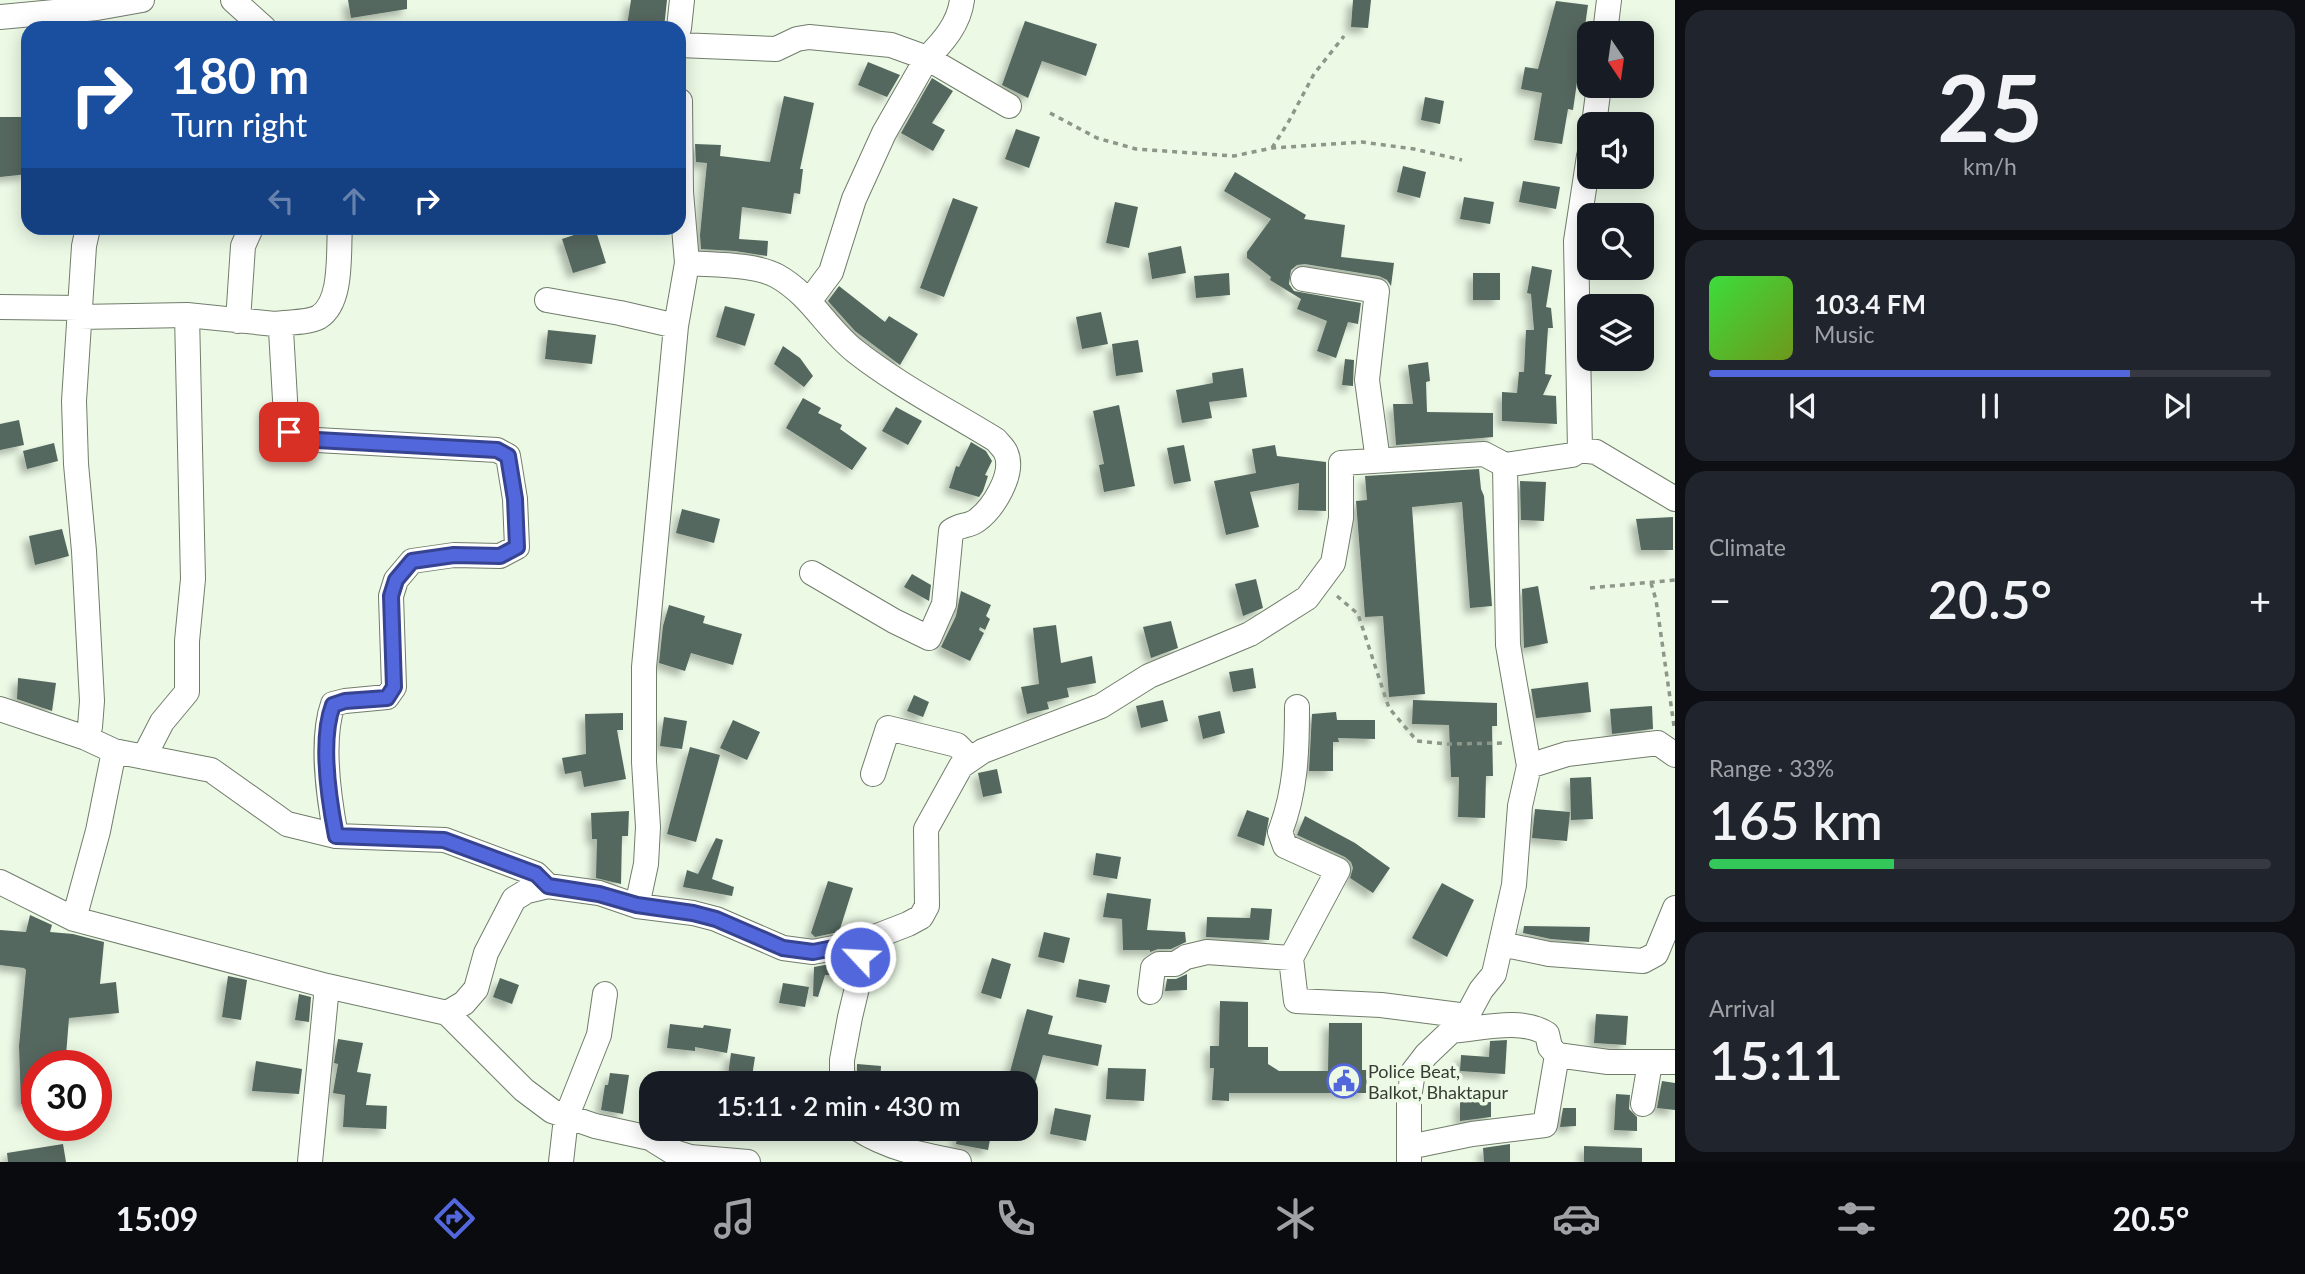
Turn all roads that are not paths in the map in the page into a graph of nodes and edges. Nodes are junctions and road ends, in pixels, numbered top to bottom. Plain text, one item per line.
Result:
1 (233, 0) edge
2 (682, 0) edge
3 (962, 0) edge
4 (1609, 0) edge
5 (130, 1) edge
6 (0, 17) edge
7 (100, 18) edge
8 (256, 21) edge
9 (679, 21) edge
10 (1606, 21) edge
11 (686, 45) edge
12 (927, 58) junction
13 (1009, 106) dead end
14 (1584, 189) edge
15 (86, 235) edge
16 (248, 235) edge
17 (340, 235) edge
18 (685, 235) edge
19 (687, 263) junction
20 (1303, 279) dead end
21 (547, 300) dead end
22 (810, 300) junction
23 (0, 307) edge
24 (80, 313) junction
25 (187, 316) junction
26 (238, 321) junction
27 (275, 324) junction
28 (676, 326) junction
29 (1580, 450) junction
30 (1378, 461) junction
31 (1505, 465) junction
32 (1675, 499) edge
33 (812, 573) dead end
34 (1297, 707) dead end
35 (0, 709) edge
36 (86, 738) junction
37 (114, 751) junction
38 (1527, 754) junction
39 (1675, 755) edge
40 (144, 757) junction
41 (970, 758) junction
42 (873, 774) dead end
43 (336, 836) junction
44 (0, 882) edge
45 (548, 886) junction
46 (637, 905) junction
47 (1675, 908) edge
48 (74, 919) junction
49 (859, 943) junction
50 (1501, 944) junction
51 (1291, 958) junction
52 (327, 986) junction
53 (1150, 992) dead end
54 (606, 994) dead end
55 (447, 1013) junction
56 (1459, 1023) junction
57 (1557, 1055) junction
58 (1675, 1062) edge
59 (1650, 1063) junction
60 (842, 1071) edge
61 (1643, 1104) dead end
62 (566, 1118) junction
63 (879, 1141) edge
64 (1409, 1154) edge
65 (310, 1162) edge
66 (561, 1162) edge
67 (748, 1162) edge
68 (959, 1162) edge

1 - 8 street
2 - 9 street
3 - 12 street
4 - 10 street
5 - 7 street
6 - 7 street
11 - 12 street
12 - 13 street
12 - 22 street
14 - 29 street
15 - 24 street
16 - 26 street
17 - 27 street
18 - 19 street
19 - 22 street
19 - 28 street
20 - 30 street
21 - 28 street
22 - 33 street
23 - 24 street
24 - 25 street
24 - 36 street
25 - 26 street
25 - 40 street
26 - 27 street
27 - 43 street
28 - 46 street
29 - 31 street
29 - 32 street
30 - 31 street
30 - 41 street
31 - 38 street
34 - 51 street
35 - 36 street
36 - 37 street
37 - 40 street
37 - 48 street
38 - 39 street
38 - 50 street
40 - 43 street
41 - 42 street
41 - 49 street
43 - 45 street
44 - 48 street
45 - 46 street
45 - 55 street
46 - 49 street
47 - 50 street
48 - 52 street
49 - 60 street
50 - 56 street
51 - 53 street
51 - 56 street
52 - 55 street
52 - 65 street
54 - 62 street
55 - 62 street
56 - 57 street
56 - 64 street
57 - 59 street
57 - 64 street
58 - 59 street
59 - 61 street
62 - 66 street
62 - 67 street
63 - 68 street

